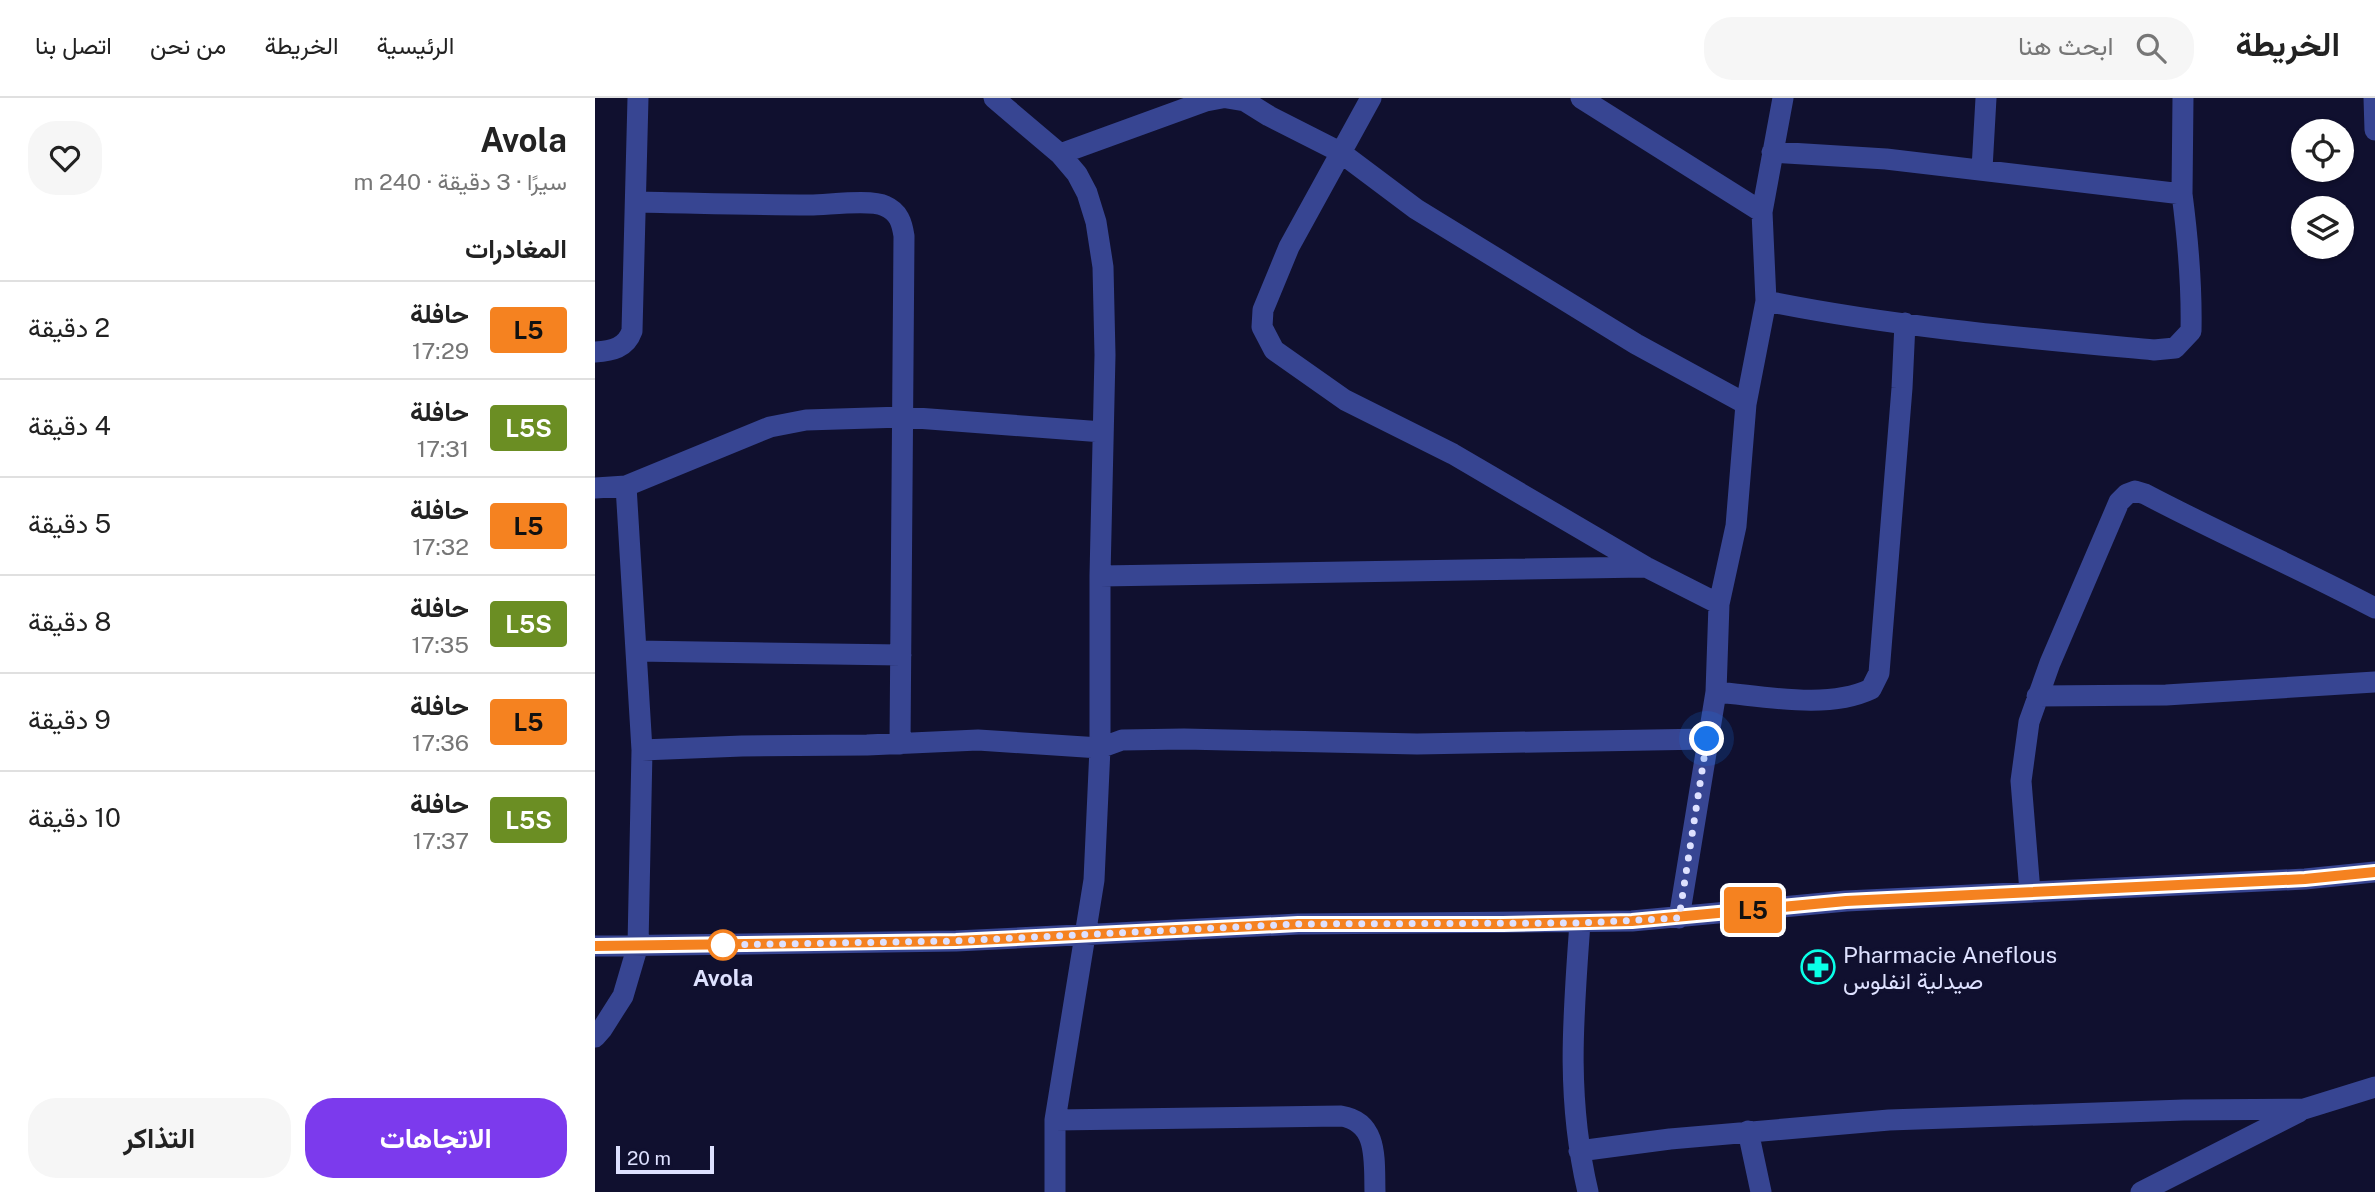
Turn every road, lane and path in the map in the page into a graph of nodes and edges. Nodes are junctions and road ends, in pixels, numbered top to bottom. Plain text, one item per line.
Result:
1 (638, 98) edge
2 (994, 98) edge
3 (1224, 98) edge
4 (1371, 98) edge
5 (1581, 98) edge
6 (1783, 98) edge
7 (1986, 98) edge
8 (2183, 98) edge
9 (2374, 98) edge
10 (2375, 130) edge
11 (1340, 152) junction
12 (1772, 152) junction
13 (1060, 154) junction
14 (1982, 169) junction
15 (2182, 194) junction
16 (637, 202) junction
17 (1762, 212) junction
18 (1766, 302) junction
19 (1905, 323) junction
20 (595, 352) edge
21 (1746, 404) junction
22 (902, 417) junction
23 (1103, 432) junction
24 (626, 486) junction
25 (595, 488) edge
26 (1646, 567) junction
27 (1100, 576) junction
28 (1719, 604) junction
29 (2375, 608) edge
30 (636, 651) junction
31 (901, 655) junction
32 (2375, 682) edge
33 (1716, 692) junction
34 (2037, 696) junction
35 (1707, 739) junction
36 (900, 744) junction
37 (1100, 748) junction
38 (642, 750) junction
39 (2375, 872) edge
40 (2030, 892) junction
41 (1679, 918) junction
42 (1580, 923) junction
43 (1084, 935) junction
44 (638, 945) junction
45 (595, 946) edge
46 (595, 1037) edge
47 (2375, 1087) edge
48 (2304, 1109) junction
49 (1055, 1120) junction
50 (1748, 1131) junction
51 (1579, 1152) junction
52 (1055, 1192) edge
53 (1375, 1192) edge
54 (1588, 1192) edge
55 (1761, 1192) edge
56 (2141, 1192) edge

1 - 16 street
2 - 13 street
3 - 11 street
3 - 13 street
4 - 11 street
5 - 17 street
6 - 12 street
7 - 14 street
8 - 15 street
9 - 10 street
11 - 21 street
11 - 26 street
12 - 14 street
12 - 17 street
13 - 23 street
14 - 15 street
15 - 19 street
16 - 20 street
16 - 22 street
17 - 18 street
18 - 19 street
18 - 21 street
19 - 33 street
21 - 28 street
22 - 23 street
22 - 24 street
22 - 31 street
23 - 27 street
24 - 25 street
24 - 30 street
26 - 27 street
26 - 28 street
27 - 37 street
28 - 33 street
29 - 34 street
30 - 31 street
30 - 38 street
31 - 36 street
32 - 34 street
33 - 35 street
34 - 40 street
35 - 37 street
35 - 41 street
36 - 37 street
36 - 38 street
37 - 43 street
38 - 44 street
39 - 40 street
40 - 41 street
41 - 42 street
42 - 43 street
42 - 51 street
43 - 44 street
43 - 49 street
44 - 45 street
44 - 46 street
47 - 48 street
48 - 50 street
48 - 56 street
49 - 52 street
49 - 53 street
50 - 51 street
50 - 55 street
51 - 54 street

